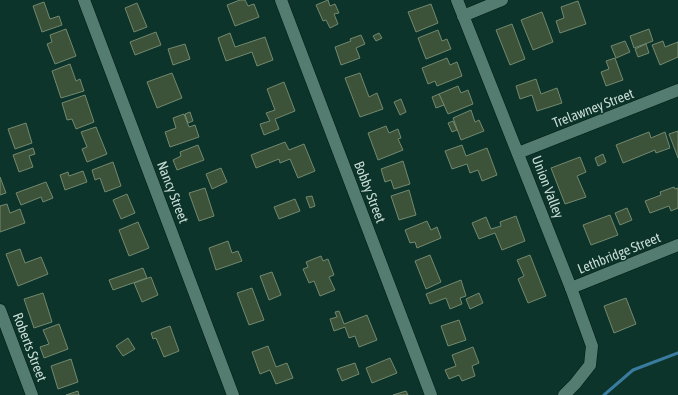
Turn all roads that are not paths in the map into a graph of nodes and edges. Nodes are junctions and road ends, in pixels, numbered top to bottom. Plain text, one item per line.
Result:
1 (84, 0) edge
2 (281, 0) edge
3 (457, 0) edge
4 (502, 0) edge
5 (463, 16) junction
6 (678, 90) edge
7 (518, 153) junction
8 (678, 245) edge
9 (571, 288) junction
10 (0, 310) edge
11 (32, 395) edge
12 (233, 395) edge
13 (431, 395) edge
14 (564, 395) edge

1 - 12 street, Nancy Street
2 - 13 street, Bobby Street
3 - 5 street, Union Valley
4 - 5 street
5 - 7 street, Union Valley
6 - 7 street, Trelawney Street
7 - 9 street, Union Valley
8 - 9 street, Lethbridge Street
9 - 14 street, Union Valley
10 - 11 street, Roberts Street

